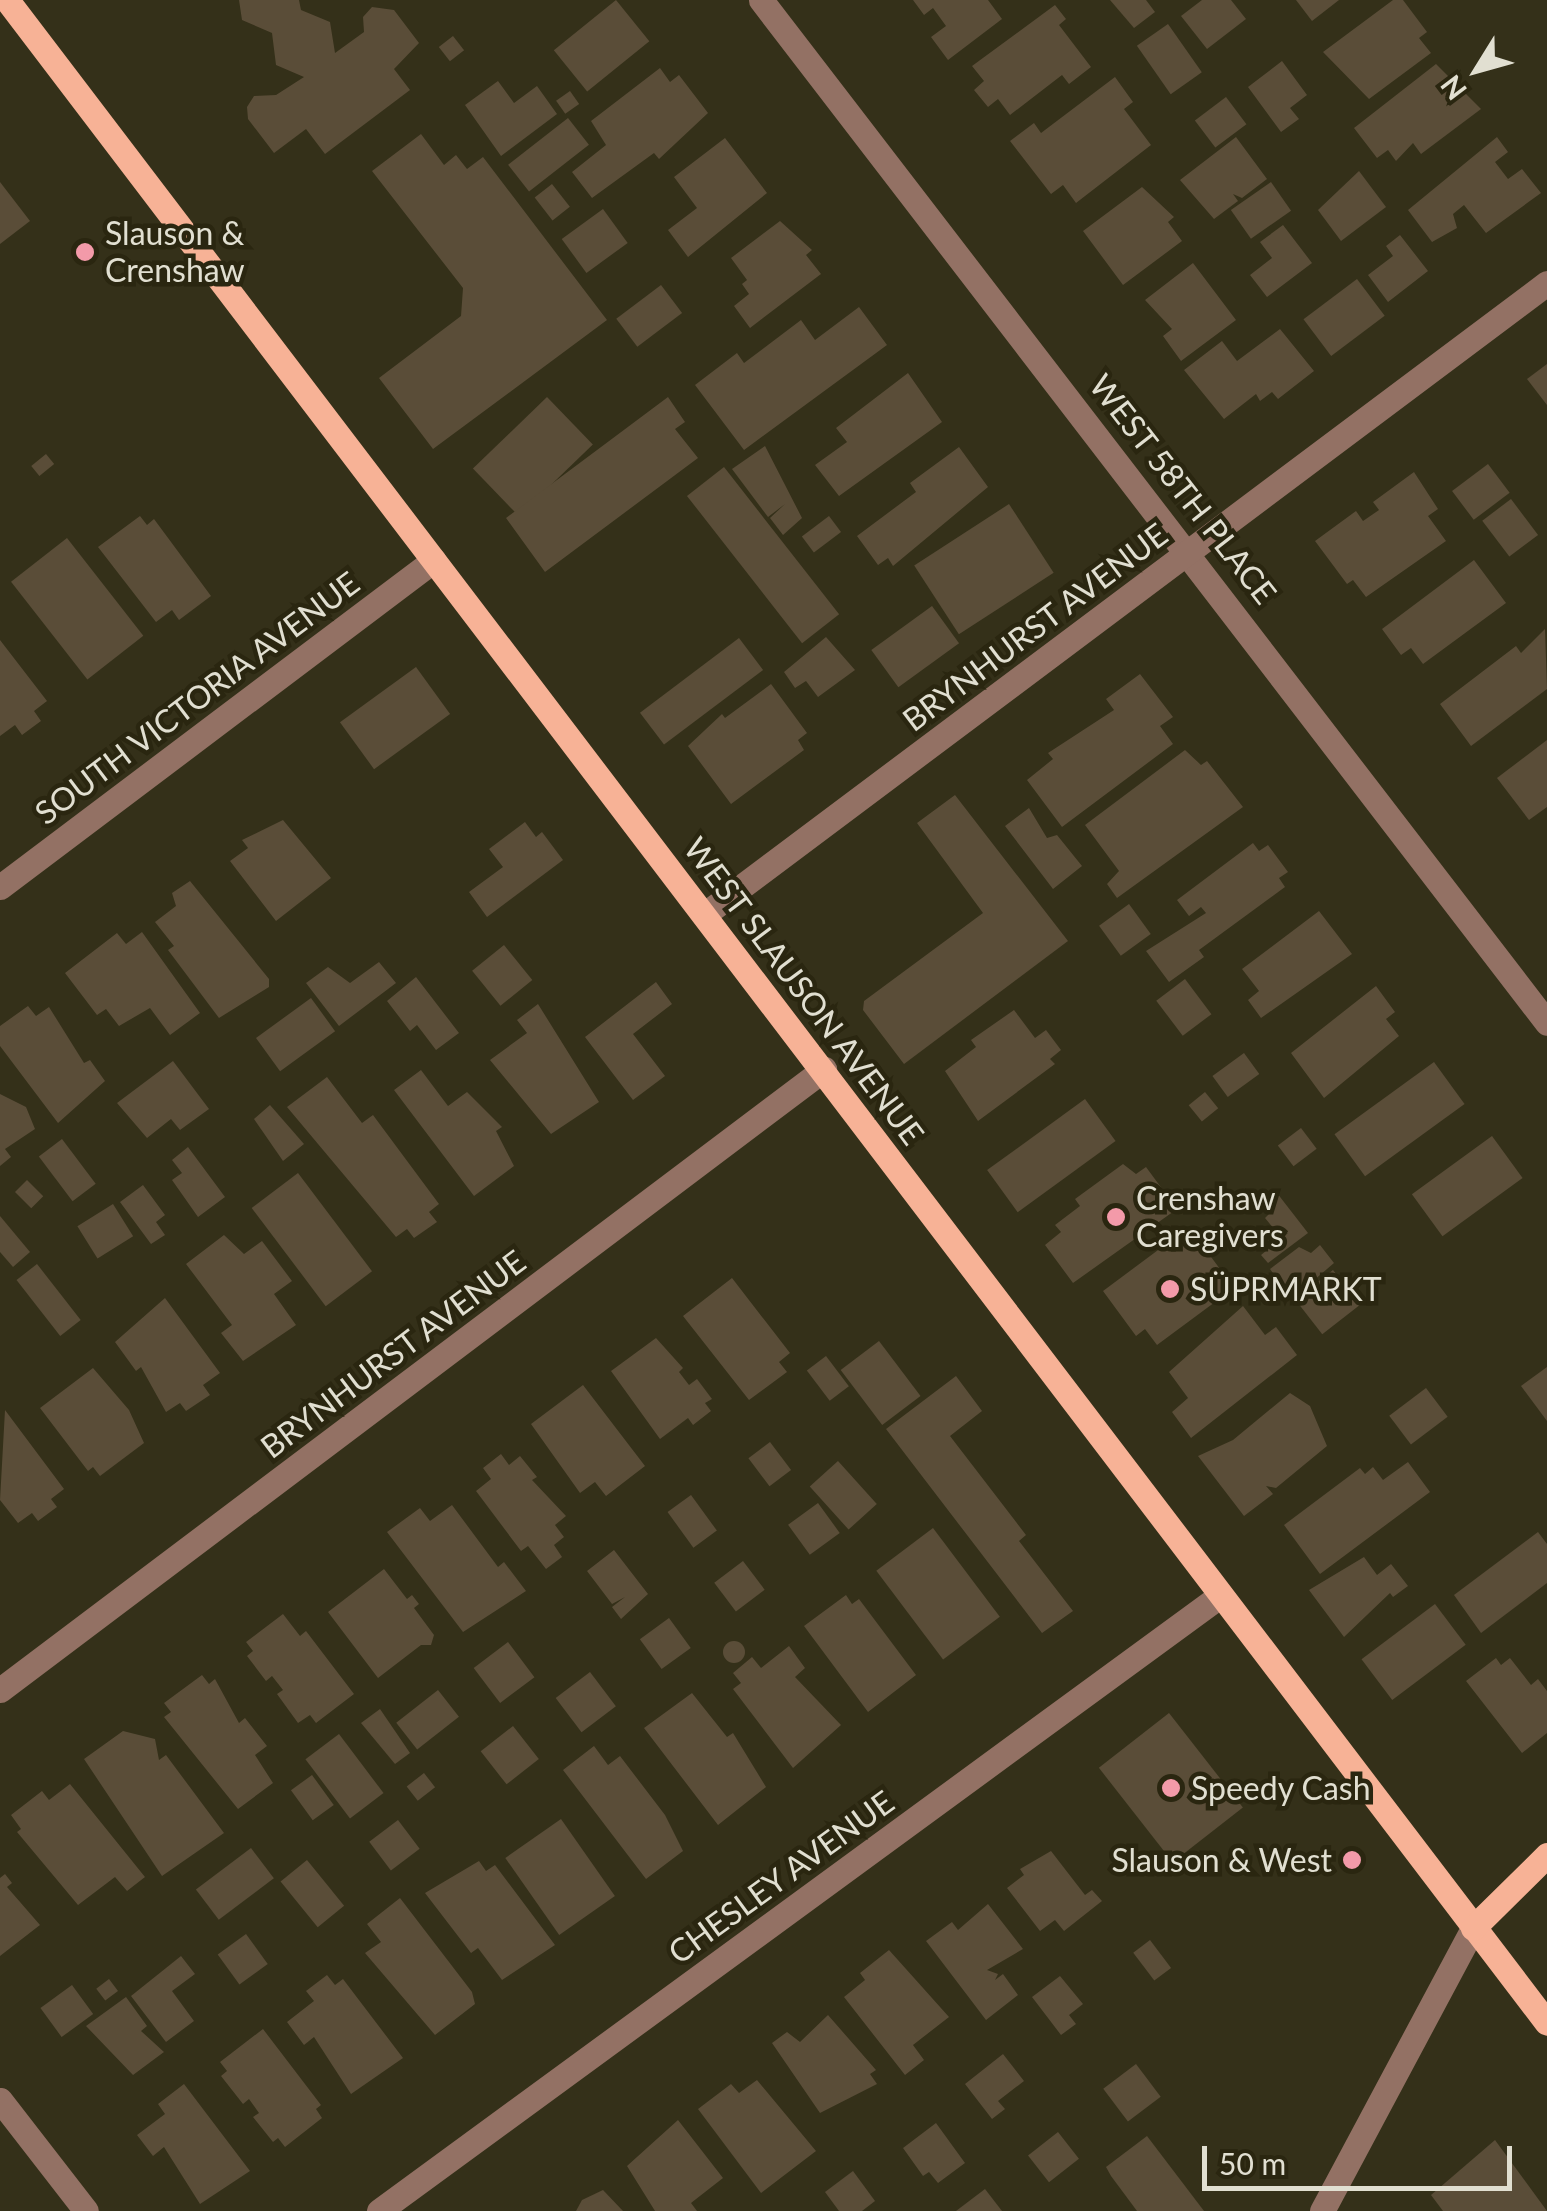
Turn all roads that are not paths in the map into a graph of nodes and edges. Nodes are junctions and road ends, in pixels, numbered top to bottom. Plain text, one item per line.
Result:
1 (7, 0) edge
2 (761, 0) edge
3 (0, 6) edge
4 (1547, 283) edge
5 (1190, 550) junction
6 (434, 560) junction
7 (0, 887) edge
8 (705, 914) junction
9 (1547, 1023) edge
10 (824, 1069) junction
11 (1221, 1595) junction
12 (0, 1690) edge
13 (1547, 1855) edge
14 (1474, 1928) junction
15 (1547, 2024) edge
16 (0, 2100) edge
17 (86, 2211) edge
18 (378, 2211) edge
19 (1322, 2211) edge

1 - 3 main road
1 - 6 main road, WEST SLAUSON AVENUE
2 - 5 street, WEST 58TH PLACE
4 - 5 street, BRYNHURST AVENUE
5 - 8 street, BRYNHURST AVENUE
5 - 9 street, WEST 58TH PLACE
6 - 7 street, SOUTH VICTORIA AVENUE
6 - 8 main road, WEST SLAUSON AVENUE
8 - 10 main road, WEST SLAUSON AVENUE
10 - 11 main road, WEST SLAUSON AVENUE
10 - 12 street, BRYNHURST AVENUE
11 - 14 main road, WEST SLAUSON AVENUE
11 - 18 street, CHESLEY AVENUE
13 - 14 main road
14 - 15 main road, WEST SLAUSON AVENUE
14 - 19 street
16 - 17 street

